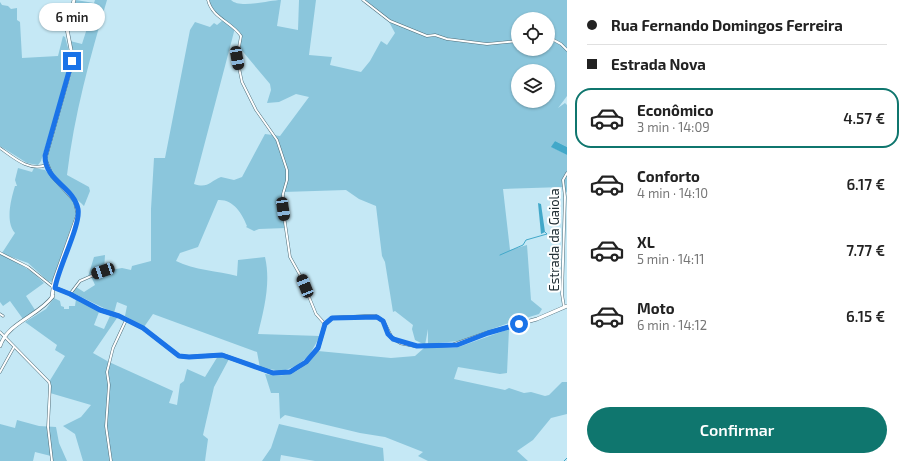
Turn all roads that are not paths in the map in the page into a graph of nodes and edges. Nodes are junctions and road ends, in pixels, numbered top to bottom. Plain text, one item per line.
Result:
1 (74, 0) edge
2 (208, 0) edge
3 (363, 0) edge
4 (555, 41) edge
5 (511, 42) edge
6 (567, 50) edge
7 (0, 148) edge
8 (46, 165) junction
9 (567, 174) edge
10 (0, 253) edge
11 (103, 271) dead end
12 (54, 288) junction
13 (70, 294) junction
14 (566, 307) edge
15 (0, 314) edge
16 (4, 316) dead end
17 (126, 320) junction
18 (325, 324) junction
19 (0, 332) edge
20 (4, 337) junction
21 (0, 346) edge
22 (14, 347) junction
23 (0, 372) edge
24 (52, 461) edge
25 (111, 461) edge

1 - 8 street
2 - 18 street
3 - 5 street
4 - 6 street
7 - 8 street
8 - 12 street
9 - 14 street, Estrada da Gaiola
10 - 12 street
11 - 13 street
12 - 13 street
12 - 20 street
13 - 17 street
14 - 18 street
15 - 16 street
17 - 18 street
17 - 25 street
19 - 20 street
20 - 21 street
20 - 22 street
22 - 23 street
22 - 24 street

